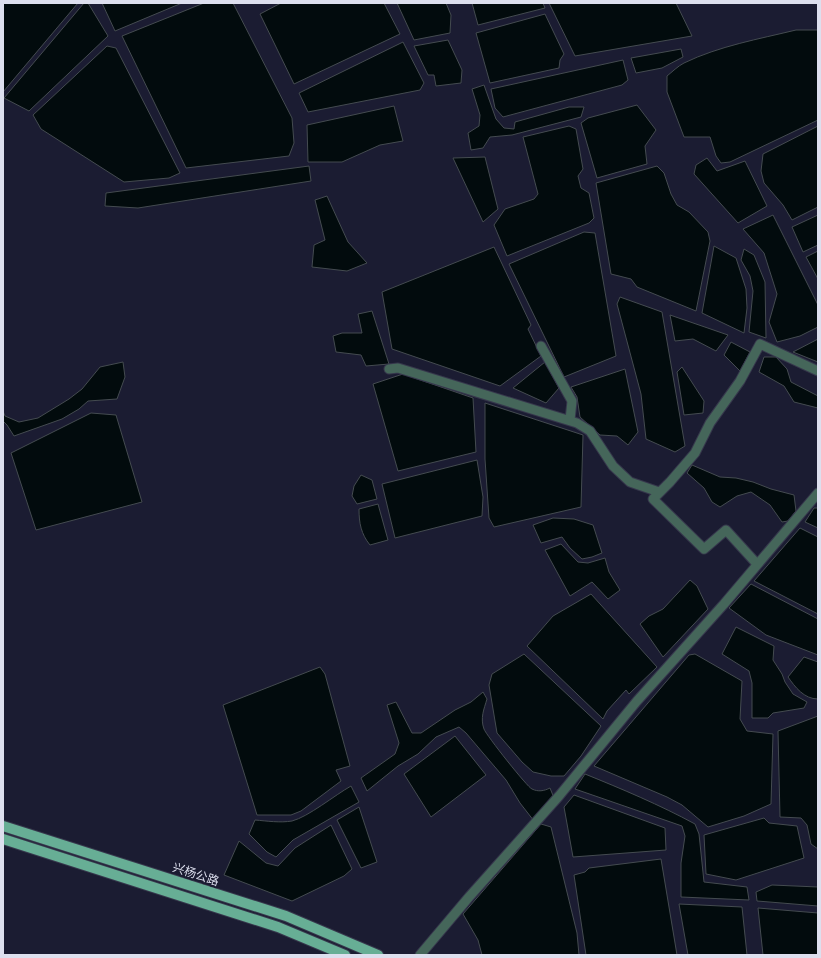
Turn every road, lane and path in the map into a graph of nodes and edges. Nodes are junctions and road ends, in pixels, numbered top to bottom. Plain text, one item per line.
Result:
1 (541, 346) dead end
2 (389, 369) dead end
3 (818, 371) edge
4 (570, 420) junction
5 (660, 492) junction
6 (818, 493) edge
7 (757, 564) junction
8 (3, 826) edge
9 (3, 839) edge
10 (345, 955) edge
11 (378, 955) edge
12 (420, 955) edge

1 - 4 street
2 - 4 street
3 - 5 street
4 - 5 street
5 - 7 street
6 - 7 street
7 - 12 street
8 - 11 main road, 兴杨公路
9 - 10 main road

